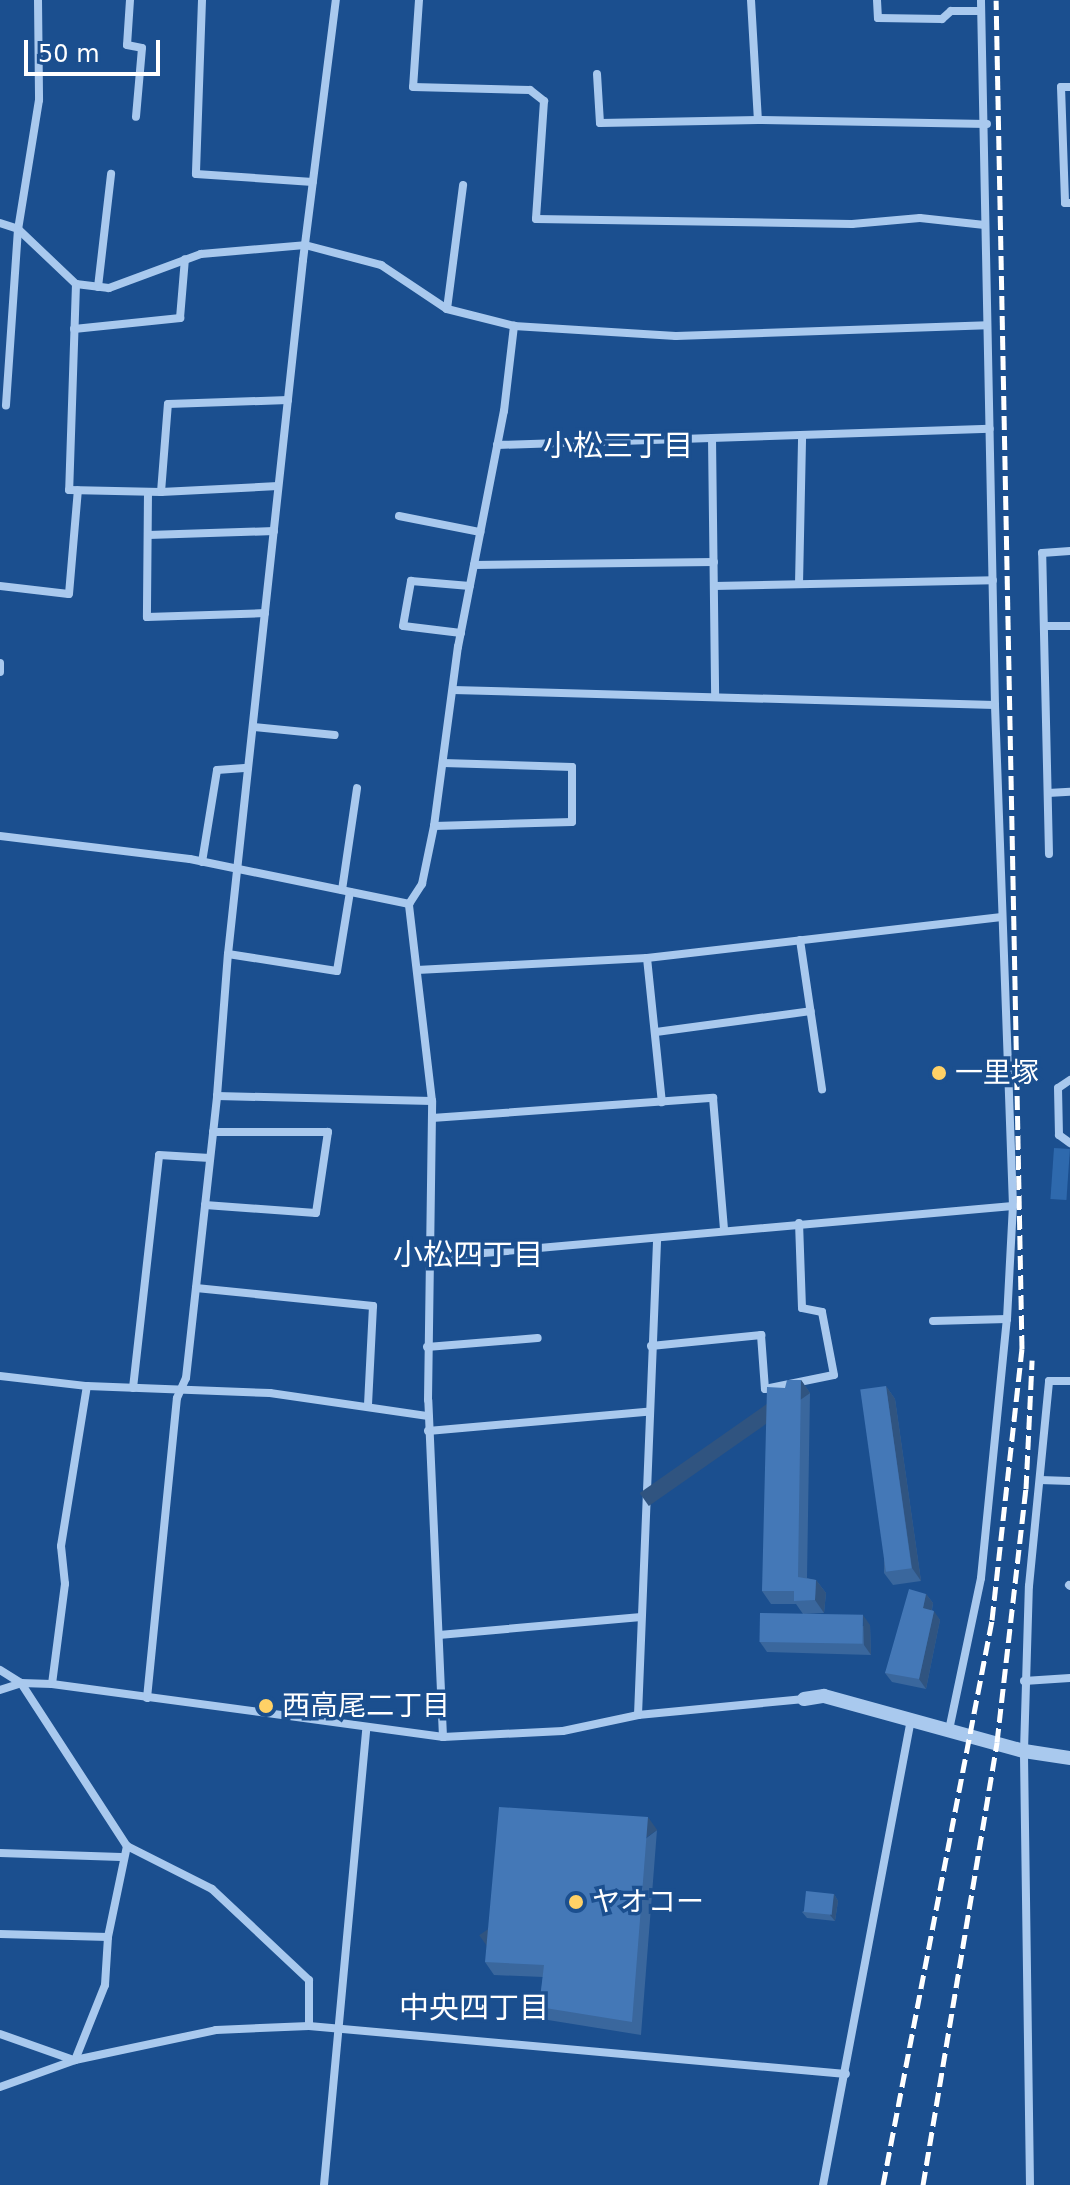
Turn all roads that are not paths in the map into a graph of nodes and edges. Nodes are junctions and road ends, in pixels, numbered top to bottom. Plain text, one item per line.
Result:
1 (38, 0) edge
2 (130, 0) edge
3 (202, 0) edge
4 (336, 0) edge
5 (419, 0) edge
6 (751, 0) edge
7 (877, 0) edge
8 (981, 0) edge
9 (981, 11) junction
10 (597, 74) dead end
11 (1070, 87) edge
12 (136, 117) dead end
13 (758, 120) junction
14 (987, 124) junction
15 (111, 174) dead end
16 (313, 182) junction
17 (463, 185) dead end
18 (1070, 203) edge
19 (0, 223) edge
20 (985, 225) junction
21 (18, 229) junction
22 (305, 245) junction
23 (185, 259) junction
24 (76, 284) junction
25 (98, 287) junction
26 (447, 309) junction
27 (987, 325) junction
28 (514, 326) junction
29 (74, 329) junction
30 (288, 400) junction
31 (6, 406) dead end
32 (990, 429) junction
33 (802, 435) junction
34 (712, 438) junction
35 (497, 445) junction
36 (278, 486) junction
37 (78, 490) junction
38 (148, 492) junction
39 (161, 492) junction
40 (399, 516) dead end
41 (274, 531) junction
42 (480, 532) junction
43 (148, 535) junction
44 (1070, 551) edge
45 (714, 562) junction
46 (474, 565) junction
47 (993, 580) junction
48 (799, 584) junction
49 (0, 586) edge
50 (470, 586) junction
51 (714, 586) junction
52 (265, 613) junction
53 (1044, 626) junction
54 (1070, 626) edge
55 (461, 633) junction
56 (0, 663) edge
57 (0, 672) edge
58 (453, 690) junction
59 (715, 697) junction
60 (995, 705) junction
61 (253, 727) junction
62 (335, 735) dead end
63 (443, 763) junction
64 (248, 768) junction
65 (357, 788) dead end
66 (1070, 792) edge
67 (1048, 793) junction
68 (434, 826) junction
69 (0, 836) edge
70 (1049, 854) dead end
71 (202, 862) junction
72 (237, 869) junction
73 (346, 891) junction
74 (409, 904) junction
75 (1002, 917) junction
76 (800, 940) junction
77 (228, 954) junction
78 (647, 958) junction
79 (417, 970) junction
80 (811, 1011) junction
81 (656, 1032) junction
82 (1070, 1080) edge
83 (822, 1089) dead end
84 (217, 1096) junction
85 (432, 1101) junction
86 (662, 1102) junction
87 (432, 1118) junction
88 (213, 1132) junction
89 (1070, 1143) edge
90 (210, 1158) junction
91 (205, 1205) junction
92 (1013, 1206) junction
93 (799, 1223) junction
94 (724, 1229) junction
95 (657, 1238) junction
96 (427, 1258) junction
97 (196, 1288) junction
98 (1007, 1319) junction
99 (933, 1321) dead end
100 (538, 1338) dead end
101 (651, 1346) junction
102 (427, 1347) junction
103 (0, 1376) edge
104 (1070, 1381) edge
105 (87, 1386) junction
106 (133, 1388) junction
107 (181, 1389) junction
108 (368, 1406) junction
109 (647, 1412) junction
110 (428, 1416) junction
111 (428, 1431) junction
112 (1040, 1480) junction
113 (1070, 1481) edge
114 (641, 1617) junction
115 (439, 1635) junction
116 (0, 1670) edge
117 (1070, 1678) edge
118 (1024, 1681) junction
119 (21, 1683) junction
120 (52, 1684) junction
121 (0, 1690) edge
122 (147, 1698) junction
123 (804, 1699) joint
124 (638, 1715) junction
125 (911, 1720) junction
126 (366, 1730) junction
127 (949, 1730) junction
128 (443, 1737) junction
129 (1024, 1751) junction
130 (1070, 1758) edge
131 (127, 1846) junction
132 (0, 1853) edge
133 (121, 1857) junction
134 (0, 1934) edge
135 (108, 1937) junction
136 (309, 2026) junction
137 (340, 2026) junction
138 (0, 2034) edge
139 (75, 2060) junction
140 (846, 2074) junction
141 (0, 2087) edge
142 (324, 2185) edge
143 (823, 2185) edge
144 (1030, 2185) edge

1 - 21 street
2 - 12 street
3 - 16 street
4 - 16 street
5 - 20 street
6 - 13 street
7 - 9 street
8 - 9 street
9 - 14 street
10 - 13 street
11 - 18 street
13 - 14 street
14 - 20 street
15 - 25 street
16 - 22 street
17 - 26 street
19 - 21 street
20 - 27 street
21 - 24 street
21 - 31 street
22 - 23 street
22 - 26 street
22 - 30 street
23 - 25 street
23 - 29 street
24 - 25 street
24 - 29 street
26 - 28 street
27 - 28 street
27 - 32 street
28 - 35 street
29 - 37 street
30 - 36 street
30 - 39 street
32 - 33 street
32 - 47 street
33 - 34 street
33 - 48 street
34 - 35 street
34 - 45 street
35 - 42 street
36 - 39 street
36 - 41 street
37 - 38 street
37 - 49 street
38 - 39 street
38 - 43 street
40 - 42 street
41 - 43 street
41 - 52 street
42 - 46 street
43 - 52 street
44 - 53 street
45 - 46 street
45 - 51 street
46 - 50 street
47 - 48 street
47 - 60 street
48 - 51 street
50 - 55 street
50 - 55 street
51 - 59 street
52 - 61 street
53 - 54 street
53 - 67 street
55 - 58 street
56 - 57 street
58 - 59 street
58 - 63 street
59 - 60 street
60 - 75 street
61 - 62 street
61 - 64 street
63 - 68 street
63 - 68 street
64 - 71 street
64 - 72 street
65 - 73 street
66 - 67 street
67 - 70 street
68 - 74 street
69 - 71 street
71 - 72 street
72 - 73 street
72 - 77 street
73 - 74 street
73 - 77 street
74 - 79 street
75 - 76 street
75 - 92 street
76 - 78 street
76 - 80 street
77 - 84 street
78 - 79 street
78 - 81 street
79 - 85 street
80 - 81 street
80 - 83 street
81 - 86 street
82 - 89 street
84 - 85 street
84 - 88 street
85 - 87 street
86 - 87 street
86 - 94 street
87 - 96 street
88 - 90 street
88 - 91 street
90 - 91 street
90 - 106 street
91 - 97 street
92 - 93 street
92 - 98 street
93 - 94 street
93 - 101 street
94 - 95 street
95 - 96 street
95 - 101 street
96 - 102 street
97 - 107 street
97 - 108 street
98 - 99 street
98 - 127 street
100 - 102 street
101 - 109 street
102 - 110 street
103 - 105 street
104 - 112 street
105 - 106 street
105 - 120 street
106 - 107 street
107 - 108 street
107 - 122 street
108 - 110 street
109 - 111 street
109 - 114 street
110 - 111 street
111 - 115 street
112 - 113 street
112 - 118 street
114 - 115 street
114 - 124 street
115 - 128 street
116 - 119 street
117 - 118 street
118 - 129 street
119 - 120 street
119 - 121 street
119 - 131 street
120 - 122 street
122 - 126 street
123 - 124 street
123 - 125 street
124 - 128 street
125 - 127 street
125 - 140 street
126 - 128 street
126 - 137 street
127 - 129 street
129 - 130 street
129 - 144 street
131 - 133 street
131 - 136 street
132 - 133 street
133 - 135 street
134 - 135 street
135 - 139 street
136 - 137 street
136 - 139 street
137 - 140 street
137 - 142 street
138 - 139 street
139 - 141 street
140 - 143 street

